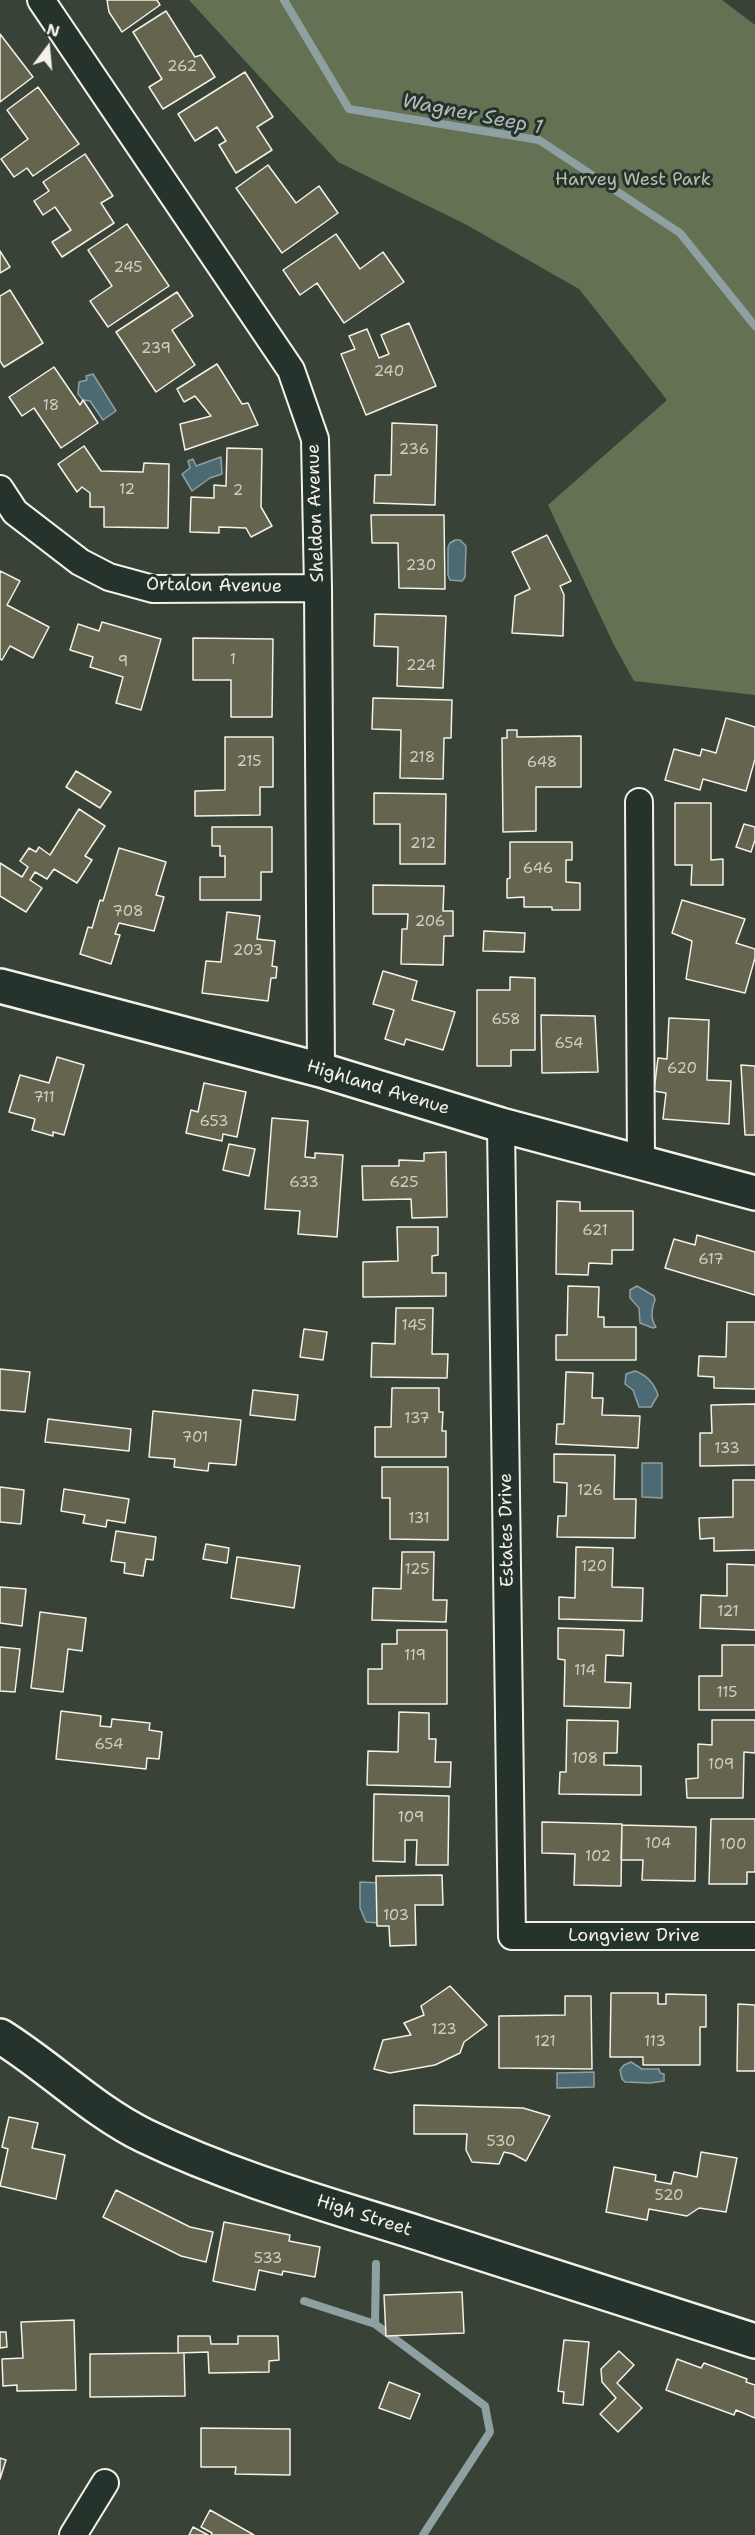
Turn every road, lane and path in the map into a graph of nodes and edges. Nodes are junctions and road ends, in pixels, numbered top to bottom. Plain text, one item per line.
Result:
1 (41, 0) edge
2 (0, 489) edge
3 (318, 588) junction
4 (639, 802) dead end
5 (0, 986) edge
6 (321, 1070) junction
7 (501, 1125) junction
8 (641, 1162) junction
9 (755, 1193) edge
10 (512, 1936) joint
11 (755, 1936) edge
12 (0, 2036) edge
13 (755, 2341) edge
14 (105, 2483) dead end
15 (73, 2535) edge

1 - 3 street, Sheldon Avenue
2 - 3 street, Ortalon Avenue
3 - 6 street, Sheldon Avenue
4 - 8 street
5 - 6 main road, Highland Avenue
6 - 7 main road, Highland Avenue
7 - 8 main road, Highland Avenue
7 - 10 street, Estates Drive
8 - 9 main road, Highland Avenue
10 - 11 street, Longview Drive
12 - 13 main road, High Street
14 - 15 street

